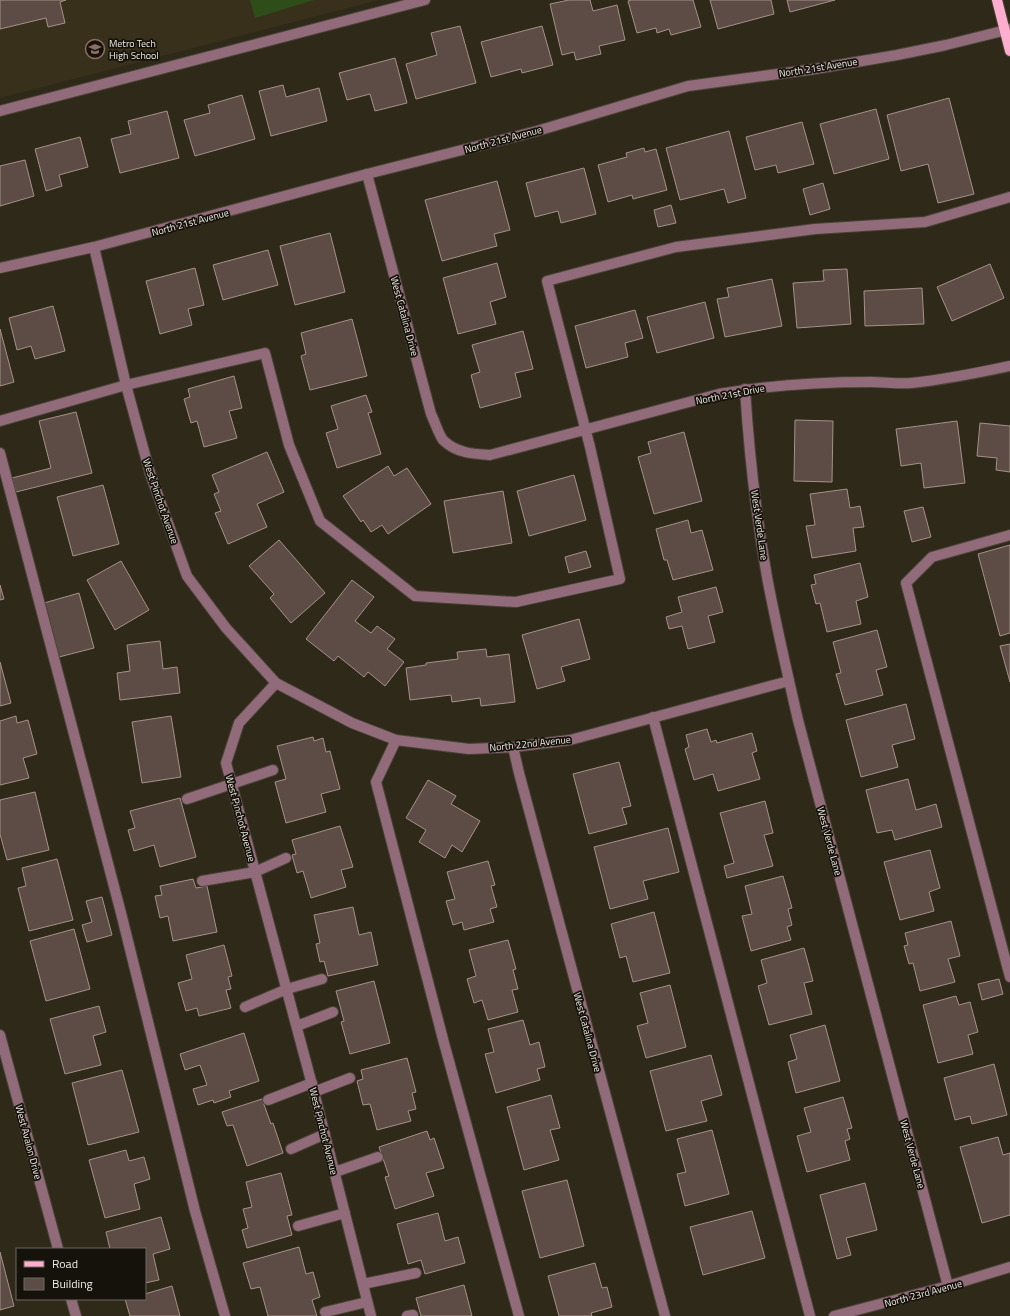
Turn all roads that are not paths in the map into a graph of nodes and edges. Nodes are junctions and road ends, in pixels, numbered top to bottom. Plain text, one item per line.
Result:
1 (425, 0) edge
2 (997, 0) edge
3 (1007, 29) edge
4 (1010, 51) edge
5 (0, 111) edge
6 (367, 174) junction
7 (1010, 197) edge
8 (94, 247) junction
9 (0, 268) edge
10 (1010, 366) edge
11 (126, 385) junction
12 (746, 389) junction
13 (0, 421) edge
14 (586, 430) junction
15 (456, 450) joint
16 (0, 453) edge
17 (1010, 535) edge
18 (789, 681) junction
19 (276, 683) junction
20 (653, 717) junction
21 (396, 740) junction
22 (513, 747) junction
23 (273, 770) dead end
24 (232, 784) junction
25 (187, 799) dead end
26 (286, 858) dead end
27 (255, 872) junction
28 (202, 881) dead end
29 (1010, 977) edge
30 (322, 979) dead end
31 (287, 989) junction
32 (245, 1007) dead end
33 (333, 1012) dead end
34 (296, 1026) junction
35 (0, 1035) edge
36 (350, 1078) dead end
37 (313, 1087) junction
38 (268, 1100) dead end
39 (325, 1134) junction
40 (291, 1149) dead end
41 (378, 1157) dead end
42 (335, 1172) junction
43 (345, 1213) junction
44 (298, 1226) dead end
45 (58, 1248) edge
46 (1010, 1267) edge
47 (416, 1273) dead end
48 (363, 1284) junction
49 (948, 1286) junction
50 (71, 1300) edge
51 (367, 1302) junction
52 (325, 1312) dead end
53 (76, 1316) edge
54 (226, 1316) edge
55 (371, 1316) edge
56 (519, 1316) edge
57 (665, 1316) edge
58 (810, 1316) edge
59 (834, 1316) edge

1 - 5 street
2 - 3 main road
3 - 4 main road
3 - 6 street, North 21st Avenue
6 - 8 street, North 21st Avenue
6 - 15 street, West Catalina Drive
7 - 14 street
8 - 9 street, North 21st Avenue
8 - 11 street, West Pinchot Avenue
10 - 12 street, North 21st Drive
11 - 13 street
11 - 14 street
11 - 19 street, West Pinchot Avenue
12 - 14 street, North 21st Drive
12 - 18 street, West Verde Lane
14 - 15 street, North 21st Drive
16 - 54 street
17 - 29 street
18 - 20 street, North 22nd Avenue
18 - 49 street, West Verde Lane
19 - 21 street, North 22nd Avenue
19 - 24 street, West Pinchot Avenue
20 - 22 street, North 22nd Avenue
20 - 58 street
21 - 22 street, North 22nd Avenue
21 - 56 street
22 - 57 street, West Catalina Drive
23 - 24 street
24 - 25 street
24 - 27 street, West Pinchot Avenue
26 - 27 street
27 - 28 street
27 - 31 street, West Pinchot Avenue
30 - 31 street
31 - 32 street
31 - 34 street, West Pinchot Avenue
33 - 34 street
34 - 37 street, West Pinchot Avenue
35 - 45 street, West Avalon Drive
36 - 37 street
37 - 38 street
37 - 39 street, West Pinchot Avenue
39 - 40 street
39 - 42 street, West Pinchot Avenue
41 - 42 street
42 - 43 street, West Pinchot Avenue
43 - 44 street
43 - 48 street, West Pinchot Avenue
46 - 49 street, North 23rd Avenue
47 - 48 street
48 - 51 street, West Pinchot Avenue
49 - 59 street, North 23rd Avenue
50 - 53 street
51 - 52 street
51 - 55 street, West Pinchot Avenue

